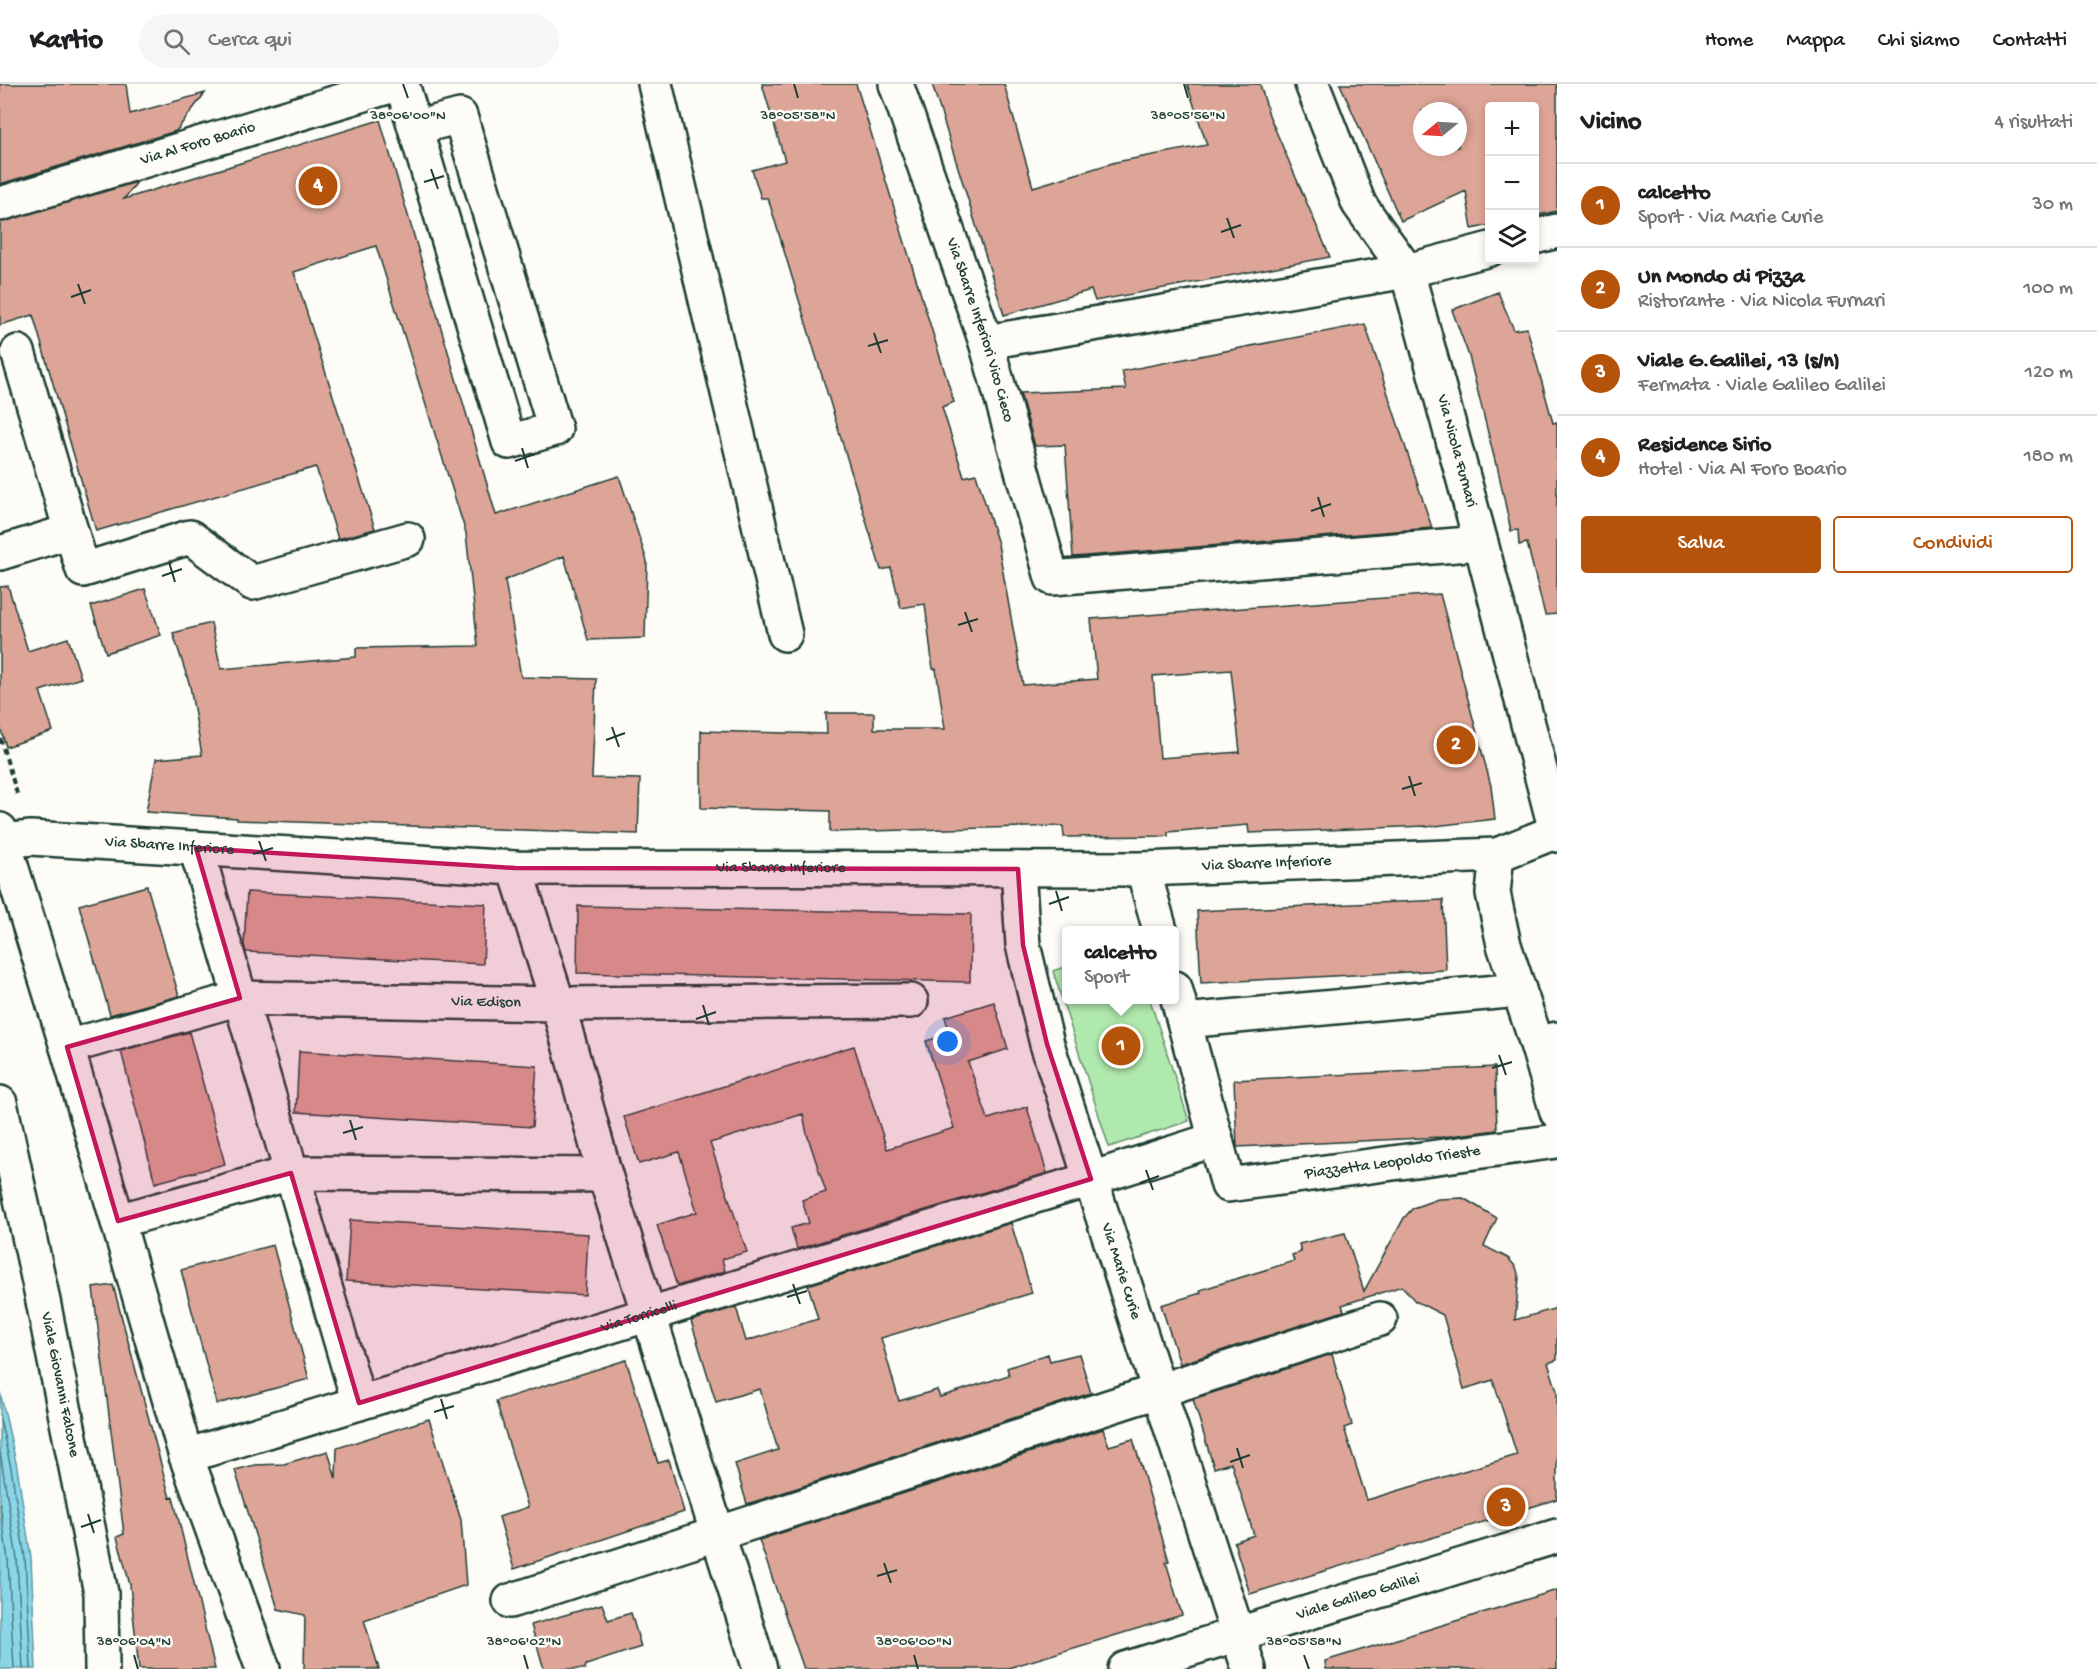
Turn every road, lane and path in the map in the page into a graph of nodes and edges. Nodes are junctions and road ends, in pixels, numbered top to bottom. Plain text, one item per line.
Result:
1 (397, 84) edge
2 (402, 84) edge
3 (655, 84) edge
4 (896, 84) edge
5 (1312, 84) edge
6 (416, 128) junction
7 (0, 204) edge
8 (1557, 231) edge
9 (1539, 236) edge
10 (1485, 250) edge
11 (1407, 271) junction
12 (986, 342) junction
13 (18, 352) dead end
14 (70, 531) junction
15 (408, 539) dead end
16 (1481, 543) junction
17 (0, 553) edge
18 (785, 634) dead end
19 (1557, 832) edge
20 (2, 836) edge
21 (196, 848) junction
22 (1497, 855) junction
23 (515, 868) junction
24 (1018, 869) junction
25 (1143, 869) junction
26 (1159, 926) edge
27 (1519, 990) junction
28 (240, 998) junction
29 (911, 1001) dead end
30 (1179, 1003) edge
31 (558, 1004) junction
32 (1184, 1021) junction
33 (1547, 1042) edge
34 (67, 1047) junction
35 (0, 1103) edge
36 (1557, 1112) edge
37 (1216, 1139) junction
38 (1557, 1141) edge
39 (291, 1173) junction
40 (605, 1175) junction
41 (1091, 1179) junction
42 (118, 1221) junction
43 (649, 1313) junction
44 (1380, 1319) dead end
45 (1160, 1391) junction
46 (359, 1403) junction
47 (186, 1456) junction
48 (718, 1533) junction
49 (1557, 1536) edge
50 (510, 1601) dead end
51 (1239, 1635) junction
52 (102, 1669) edge
53 (264, 1669) edge
54 (760, 1669) edge
55 (1125, 1669) edge
56 (1249, 1669) edge

1 - 7 street, Via Al Foro Boario
2 - 6 street
3 - 18 street
4 - 12 street, Via Sbarre Inferiori Vico Cieco
5 - 11 street, Via Nicola Furnari
6 - 6 street
8 - 9 street
10 - 11 street
11 - 12 street
11 - 16 street, Via Nicola Furnari
12 - 16 street, Via Sbarre Inferiori Vico Cieco
13 - 14 street
14 - 15 street
14 - 17 street
16 - 19 street, Via Nicola Furnari
19 - 22 street, Via Sbarre Inferiore
20 - 21 street, Via Sbarre Inferiore
20 - 34 street
21 - 23 street, Via Sbarre Inferiore
21 - 28 street
22 - 25 street, Via Sbarre Inferiore
22 - 27 street
23 - 24 street, Via Sbarre Inferiore
23 - 31 street
24 - 25 street, Via Sbarre Inferiore
24 - 41 street, Via Marie Curie
25 - 26 street
27 - 32 street
27 - 33 street
28 - 31 street, Via Edison
28 - 34 street, Via Edison
28 - 39 street
29 - 31 street, Via Edison
30 - 32 street
31 - 40 street
32 - 37 street
33 - 36 street
34 - 42 street
35 - 52 street, Viale Giovanni Falcone
37 - 38 street, Piazzetta Leopoldo Trieste
37 - 41 street, Via Torricelli
39 - 40 street
39 - 42 street
39 - 46 street
40 - 43 street
41 - 43 street, Via Torricelli
41 - 45 street, Via Marie Curie
42 - 47 street
43 - 46 street, Via Torricelli
43 - 48 street
44 - 45 street
45 - 48 street
45 - 51 street, Via Marie Curie
46 - 47 street, Via Torricelli
47 - 53 street
48 - 50 street
48 - 54 street
49 - 51 street, Viale Galileo Galilei
51 - 55 street, Viale Galileo Galilei
51 - 56 street, Via Marie Curie

